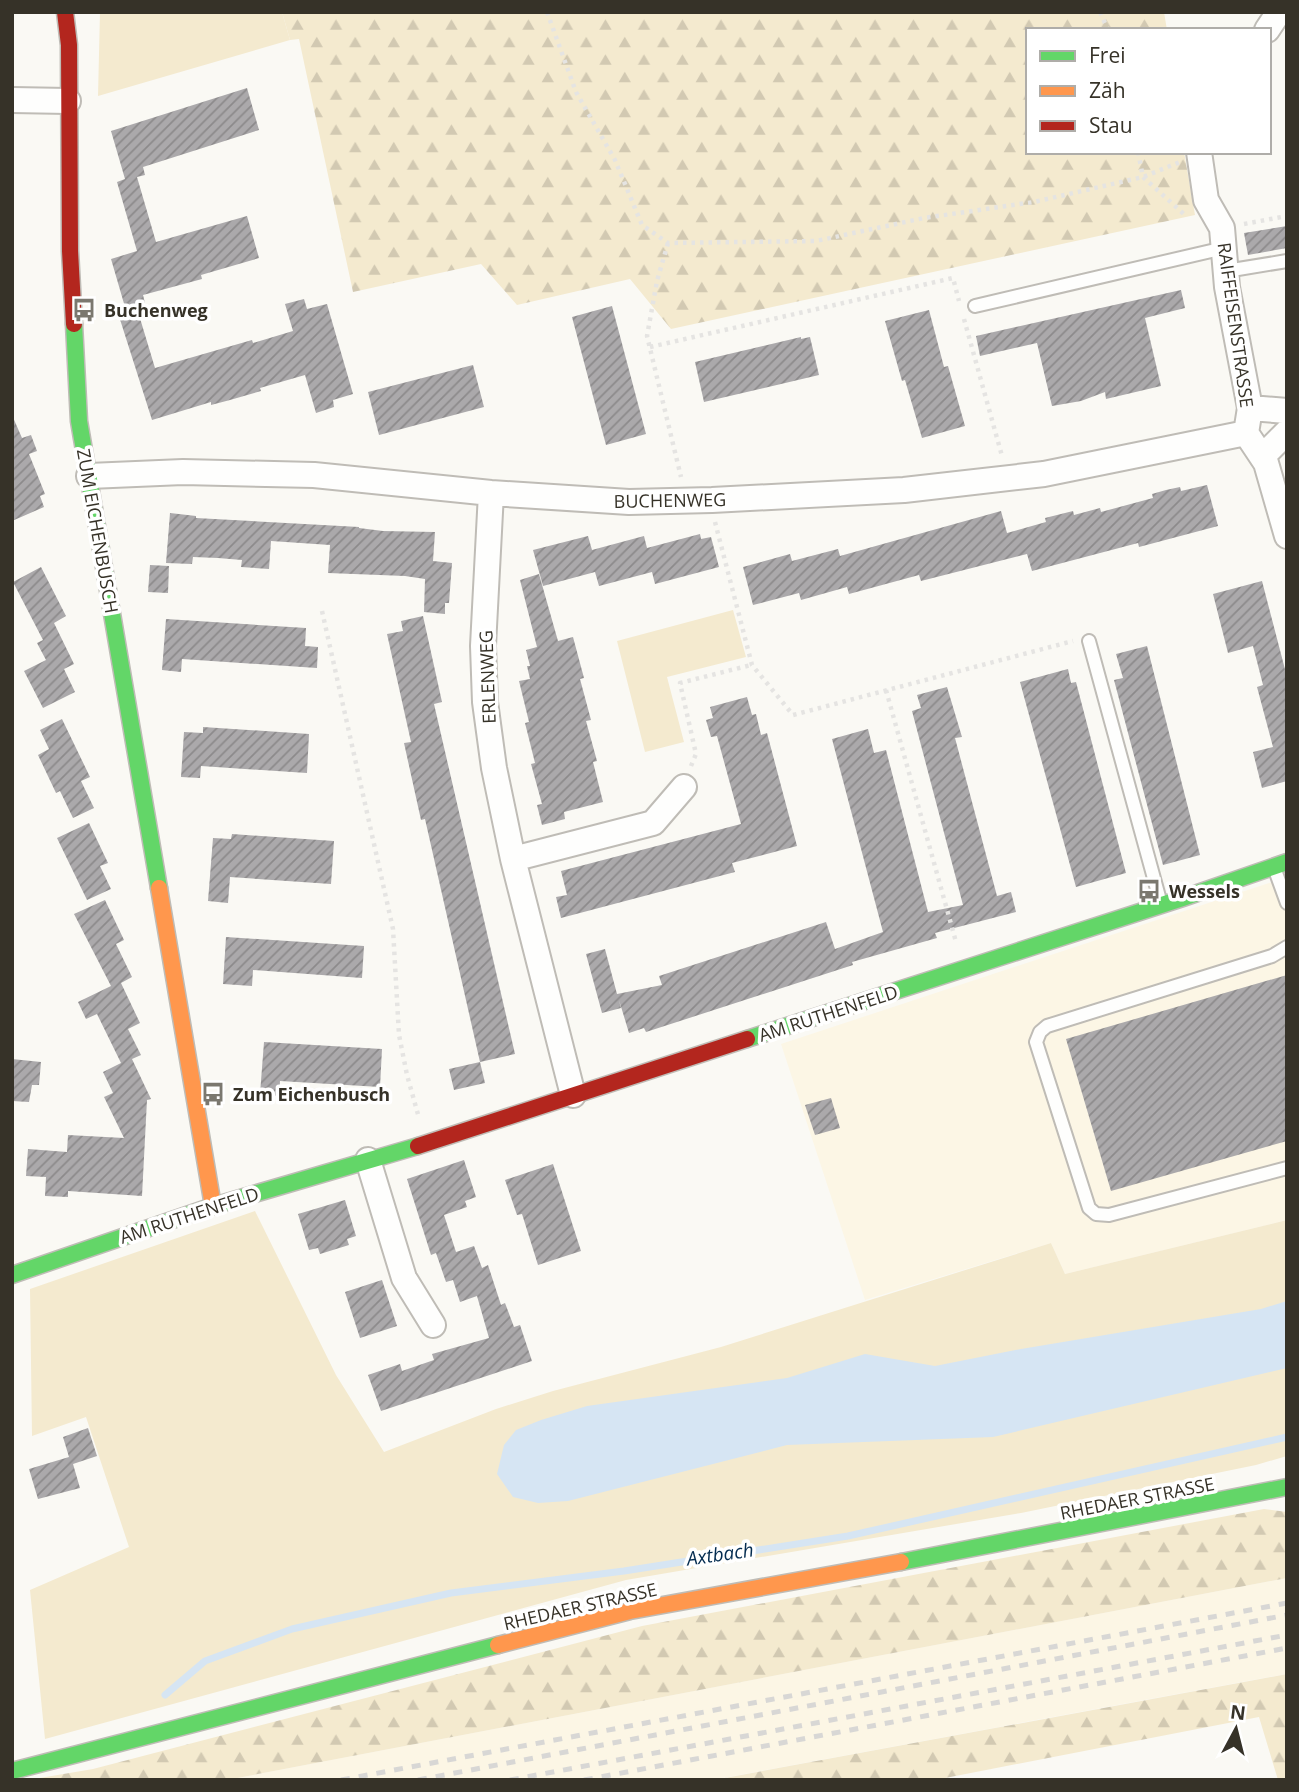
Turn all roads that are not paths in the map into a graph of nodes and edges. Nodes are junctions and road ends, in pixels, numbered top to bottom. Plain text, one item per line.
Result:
1 (65, 12) edge
2 (1279, 12) edge
3 (1268, 28) edge
4 (12, 100) edge
5 (68, 101) junction
6 (1199, 154) edge
7 (1224, 249) junction
8 (1287, 261) edge
9 (975, 306) dead end
10 (1251, 408) junction
11 (1287, 411) edge
12 (1287, 432) edge
13 (1246, 433) junction
14 (1262, 457) junction
15 (89, 476) junction
16 (491, 493) junction
17 (1287, 536) edge
18 (1089, 641) road end
19 (684, 787) road end
20 (513, 859) junction
21 (1280, 864) edge
22 (1287, 903) edge
23 (1161, 905) junction
24 (1287, 947) edge
25 (573, 1096) junction
26 (368, 1160) junction
27 (1287, 1168) edge
28 (213, 1206) junction
29 (12, 1275) edge
30 (433, 1325) dead end
31 (1287, 1487) edge
32 (12, 1770) edge

1 - 5 street, ZUM EICHENBUSCH
2 - 3 street
4 - 5 street
5 - 15 street, ZUM EICHENBUSCH
6 - 7 street, RAIFFEISENSTRASSE
7 - 8 lane
7 - 9 lane
7 - 10 street, RAIFFEISENSTRASSE
10 - 11 street
10 - 13 street, RAIFFEISENSTRASSE
12 - 14 street
13 - 14 street, RAIFFEISENSTRASSE
13 - 16 street, BUCHENWEG
14 - 17 street, RAIFFEISENSTRASSE
15 - 16 street, BUCHENWEG
15 - 28 street, ZUM EICHENBUSCH
16 - 20 street, ERLENWEG
18 - 23 lane
19 - 20 street
20 - 25 street, ERLENWEG
21 - 22 lane
21 - 23 street, AM RUTHENFELD
23 - 25 street, AM RUTHENFELD
24 - 27 lane
25 - 26 street, AM RUTHENFELD
26 - 28 street, AM RUTHENFELD
26 - 30 street
28 - 29 street, AM RUTHENFELD
31 - 32 street, RHEDAER STRASSE

